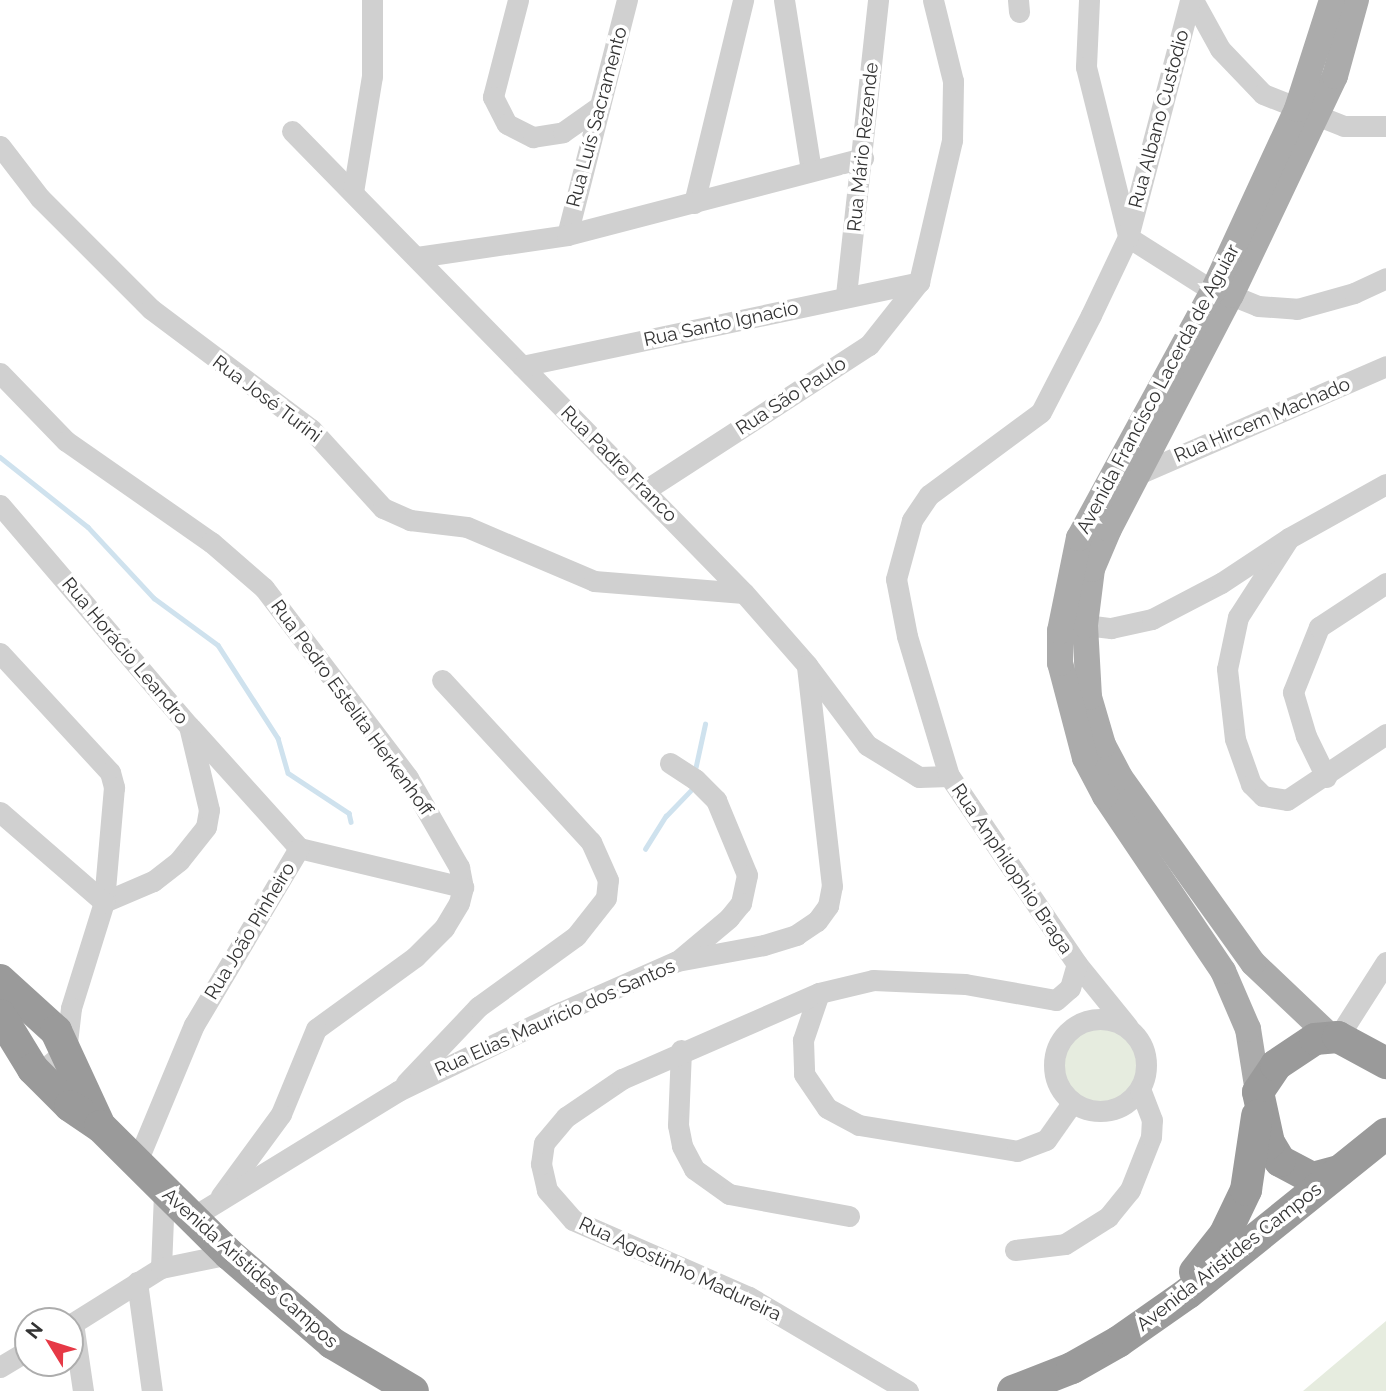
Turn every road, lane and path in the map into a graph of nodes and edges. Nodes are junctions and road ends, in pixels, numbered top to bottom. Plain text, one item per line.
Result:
1 (372, 0) edge
2 (387, 0) edge
3 (518, 0) edge
4 (627, 0) edge
5 (743, 0) edge
6 (784, 0) edge
7 (878, 0) edge
8 (933, 0) edge
9 (1089, 0) edge
10 (1191, 0) edge
11 (1332, 0) edge
12 (1356, 0) edge
13 (374, 28) junction
14 (600, 106) junction
15 (1306, 113) junction
16 (1386, 126) edge
17 (292, 131) dead end
18 (0, 146) edge
19 (863, 158) junction
20 (811, 171) junction
21 (353, 192) junction
22 (694, 203) junction
23 (566, 234) junction
24 (1128, 237) junction
25 (417, 257) junction
26 (1386, 278) edge
27 (919, 282) junction
28 (1222, 293) junction
29 (846, 295) junction
30 (522, 366) junction
31 (1386, 366) edge
32 (0, 373) edge
33 (1138, 474) junction
34 (1386, 484) edge
35 (645, 491) junction
36 (0, 505) edge
37 (1289, 538) junction
38 (1386, 583) edge
39 (744, 593) junction
40 (1085, 625) junction
41 (0, 653) edge
42 (807, 665) junction
43 (442, 680) dead end
44 (189, 726) junction
45 (1386, 734) edge
46 (670, 763) dead end
47 (949, 776) junction
48 (1326, 777) junction
49 (0, 812) edge
50 (299, 848) junction
51 (463, 887) junction
52 (104, 902) junction
53 (677, 961) junction
54 (1386, 962) edge
55 (1077, 964) junction
56 (0, 980) edge
57 (820, 993) junction
58 (1056, 1000) junction
59 (56, 1012) junction
60 (0, 1015) edge
61 (1106, 1018) junction
62 (1128, 1027) junction
63 (1336, 1038) junction
64 (14, 1043) junction
65 (681, 1050) junction
66 (66, 1051) junction
67 (1384, 1058) edge
68 (33, 1069) junction
69 (1140, 1089) junction
70 (398, 1091) junction
71 (1258, 1098) junction
72 (1072, 1103) junction
73 (100, 1126) junction
74 (1386, 1134) edge
75 (136, 1164) junction
76 (1339, 1171) junction
77 (164, 1192) junction
78 (221, 1196) junction
79 (849, 1216) dead end
80 (191, 1218) junction
81 (1015, 1250) dead end
82 (229, 1254) junction
83 (161, 1268) junction
84 (137, 1282) junction
85 (84, 1316) edge
86 (1118, 1342) junction
87 (152, 1391) edge
88 (413, 1391) edge
89 (908, 1391) edge
90 (1013, 1391) edge

1 - 13 street
2 - 13 street
3 - 14 street
4 - 14 street, Rua Luís Sacramento
5 - 22 street
6 - 20 street
7 - 19 street, Rua Mário Rezende
8 - 27 street
9 - 24 street
10 - 15 street
10 - 24 street, Rua Albano Custodio
11 - 15 main road
12 - 15 main road
13 - 21 street
14 - 23 street, Rua Luís Sacramento
15 - 16 street
15 - 28 main road, Avenida Francisco Lacerda de Aguiar
17 - 21 street, Rua Padre Franco
18 - 39 street, Rua José Turini
19 - 20 street
19 - 29 street, Rua Mário Rezende
20 - 22 street
21 - 25 street, Rua Padre Franco
22 - 23 street
23 - 25 street
24 - 28 street
24 - 47 street, Rua Anphilophio Braga
25 - 30 street, Rua Padre Franco
26 - 28 street
27 - 29 street, Rua Santo Ignacio
27 - 35 street, Rua São Paulo
28 - 33 main road, Avenida Francisco Lacerda de Aguiar
28 - 71 main road, Avenida Francisco Lacerda de Aguiar
29 - 30 street, Rua Santo Ignacio
30 - 35 street, Rua Padre Franco
31 - 33 street, Rua Hircem Machado
32 - 51 street, Rua Pedro Estelita Herkenhoff
33 - 40 main road, Avenida Francisco Lacerda de Aguiar
34 - 37 street
35 - 39 street, Rua Padre Franco
36 - 44 street, Rua Horácio Leandro
37 - 40 street
37 - 48 street
38 - 48 street
39 - 42 street, Rua Padre Franco
40 - 63 main road, Avenida Francisco Lacerda de Aguiar
41 - 52 street
42 - 47 street, Rua Padre Franco
42 - 53 street, Rua Elias Maurício dos Santos
43 - 70 street
44 - 50 street, Rua João Pinheiro
44 - 52 street, Rua Horácio Leandro
45 - 48 street
46 - 53 street
47 - 55 street, Rua Anphilophio Braga
49 - 52 street
50 - 51 street
50 - 75 street, Rua João Pinheiro
51 - 78 street
52 - 59 street
53 - 70 street, Rua Elias Maurício dos Santos
54 - 63 street
55 - 58 street
55 - 62 street, Rua Anphilophio Braga
56 - 59 highway, Avenida Aristides Campos
57 - 58 street, Rua Agostinho Madureira
57 - 65 street, Rua Agostinho Madureira
57 - 72 street
58 - 61 street, Rua Agostinho Madureira
59 - 64 street
59 - 66 highway, Avenida Aristides Campos
60 - 64 highway, Avenida Aristides Campos
61 - 62 street
61 - 72 street
62 - 69 street
63 - 67 highway
63 - 71 highway
64 - 68 highway, Avenida Aristides Campos
65 - 79 street
65 - 89 street, Rua Agostinho Madureira
66 - 68 street
66 - 73 highway, Avenida Aristides Campos
68 - 73 highway, Avenida Aristides Campos
69 - 72 street
69 - 81 street
70 - 78 street, Rua Elias Maurício dos Santos
71 - 76 highway
71 - 86 highway, Avenida Aristides Campos
73 - 75 highway, Avenida Aristides Campos
74 - 76 highway
75 - 77 highway, Avenida Aristides Campos
76 - 86 highway, Avenida Aristides Campos
77 - 80 highway, Avenida Aristides Campos
77 - 83 street
78 - 80 street, Rua Elias Maurício dos Santos
80 - 82 highway, Avenida Aristides Campos
82 - 83 street
82 - 88 highway, Avenida Aristides Campos
83 - 84 street
84 - 85 street
84 - 87 street
86 - 90 highway, Avenida Aristides Campos

